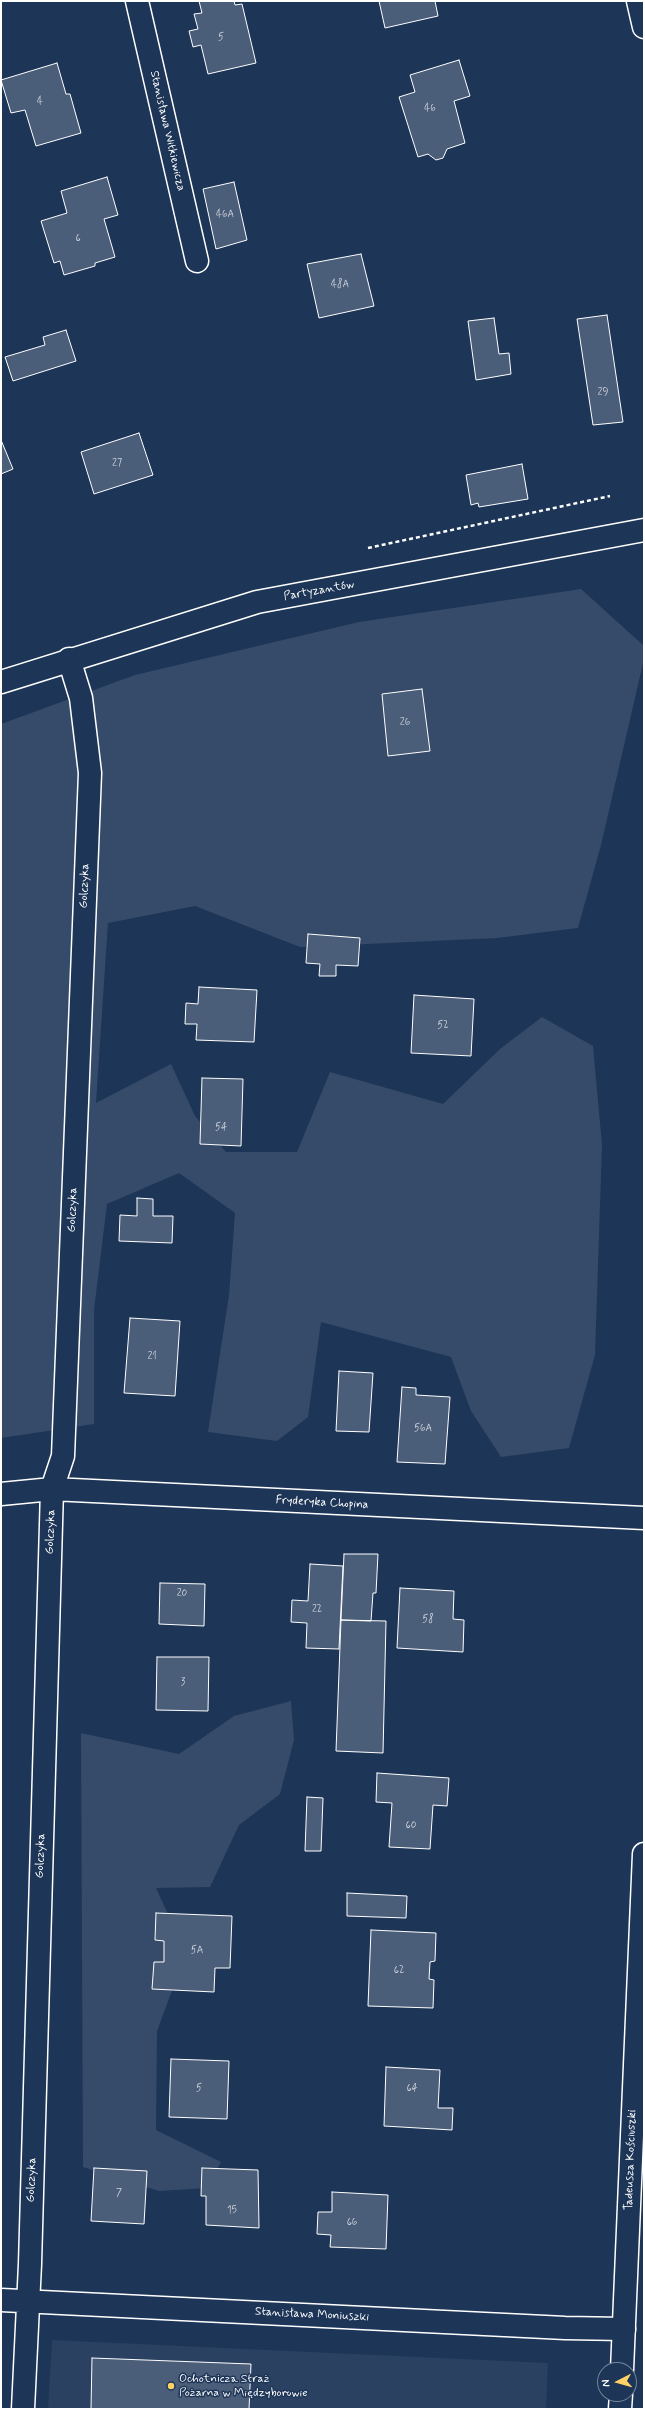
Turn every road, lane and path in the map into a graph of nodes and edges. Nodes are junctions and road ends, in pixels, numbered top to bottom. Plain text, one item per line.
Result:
1 (137, 1) edge
2 (638, 1) edge
3 (644, 27) edge
4 (197, 261) dead end
5 (644, 530) edge
6 (69, 659) junction
7 (1, 682) edge
8 (52, 1489) junction
9 (1, 1494) edge
10 (644, 1518) edge
11 (644, 1854) edge
12 (1, 2300) edge
13 (28, 2301) junction
14 (624, 2329) junction
15 (622, 2362) edge
16 (23, 2409) edge

1 - 4 street, Stanisława Witkiewicza
2 - 3 street
5 - 6 street, Partyzantów
6 - 7 street, Partyzantów
6 - 8 street, Golczyka
8 - 9 street, Fryderyka Chopina
8 - 10 street, Fryderyka Chopina
8 - 13 street, Golczyka
11 - 14 street, Tadeusza Kościuszki
12 - 13 street, Stanisława Moniuszki
13 - 14 street, Stanisława Moniuszki
13 - 16 street, Golczyka
14 - 15 street, Tadeusza Kościuszki

